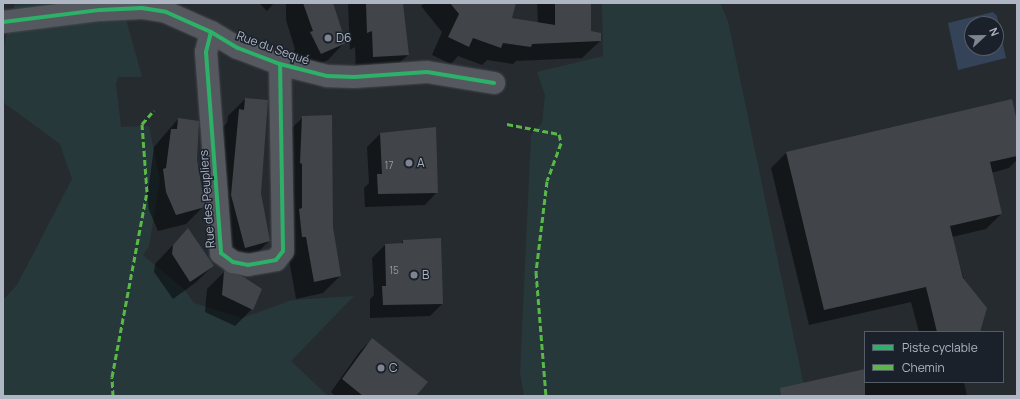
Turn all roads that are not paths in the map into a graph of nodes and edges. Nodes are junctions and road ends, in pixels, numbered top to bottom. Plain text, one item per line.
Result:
1 (3, 22) edge
2 (210, 32) junction
3 (280, 64) junction
4 (494, 83) dead end

1 - 2 street, Rue du Sequé
2 - 3 street, Rue du Sequé
2 - 3 street, Rue des Peupliers
3 - 4 street, Rue du Sequé

